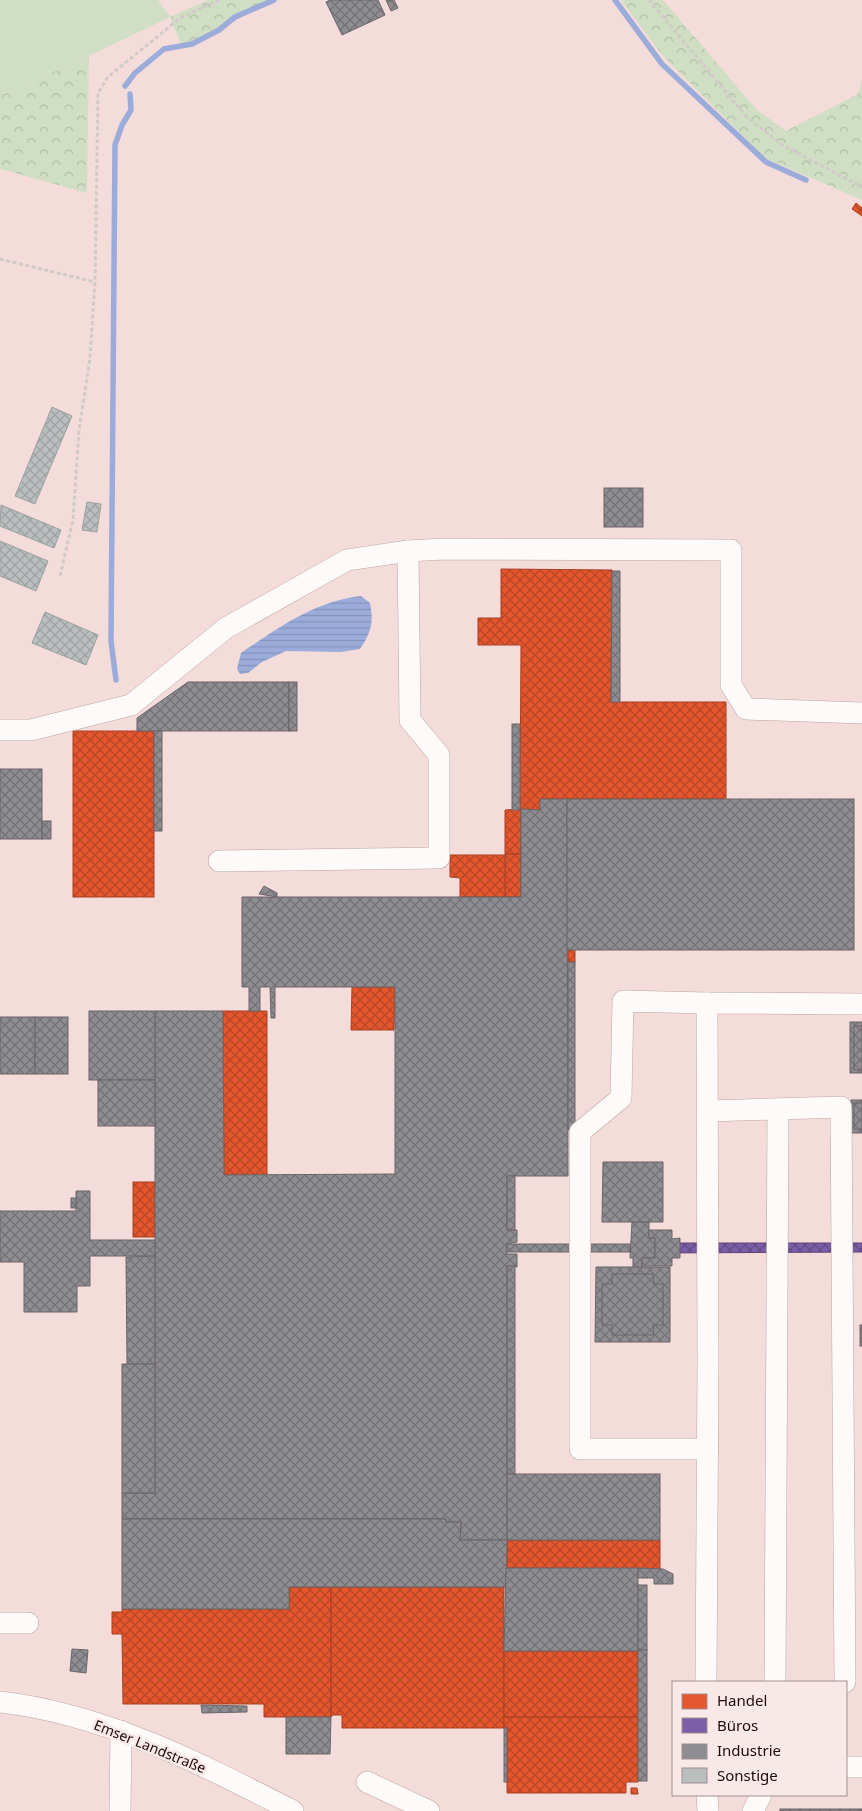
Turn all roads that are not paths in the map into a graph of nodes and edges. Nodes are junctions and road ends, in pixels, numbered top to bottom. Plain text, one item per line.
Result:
1 (408, 551) junction
2 (862, 713) edge
3 (0, 730) edge
4 (219, 861) dead end
5 (707, 1003) junction
6 (862, 1004) edge
7 (778, 1109) junction
8 (708, 1111) junction
9 (708, 1449) junction
10 (0, 1623) edge
11 (28, 1623) dead end
12 (706, 1681) edge
13 (775, 1681) edge
14 (845, 1681) edge
15 (0, 1702) edge
16 (121, 1731) junction
17 (847, 1767) edge
18 (862, 1767) edge
19 (367, 1782) dead end
20 (707, 1796) edge
21 (760, 1796) edge
22 (120, 1811) edge
23 (293, 1811) edge
24 (429, 1811) edge
25 (708, 1811) edge
26 (753, 1811) edge

1 - 2 street
1 - 3 street
1 - 4 street
5 - 6 street
5 - 8 street
5 - 9 street
7 - 8 street
7 - 13 street
7 - 14 street
8 - 9 street
9 - 12 street
10 - 11 street
15 - 16 street, Emser Landstraße
16 - 22 street
16 - 23 street, Emser Landstraße
17 - 18 street
19 - 24 street
20 - 25 street
21 - 26 street

